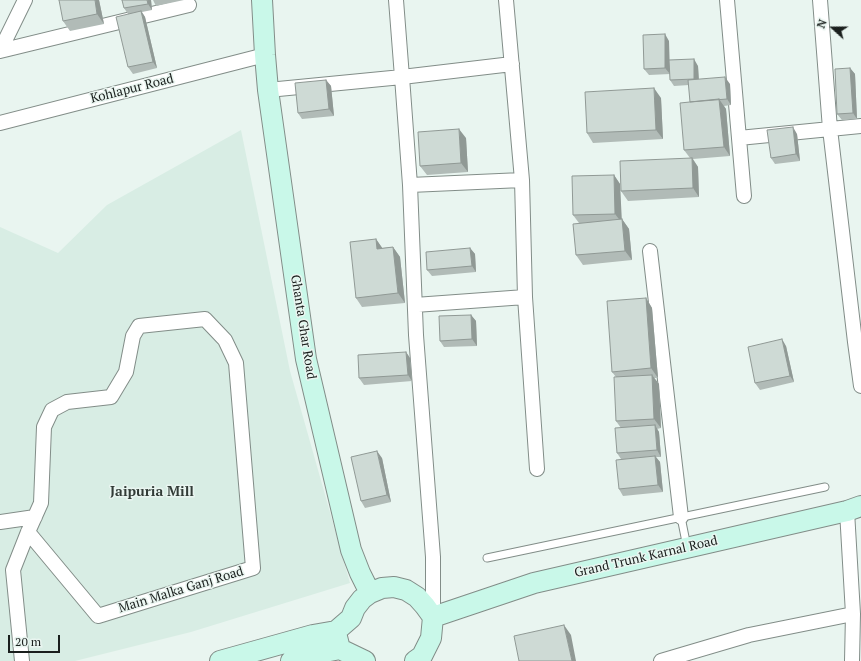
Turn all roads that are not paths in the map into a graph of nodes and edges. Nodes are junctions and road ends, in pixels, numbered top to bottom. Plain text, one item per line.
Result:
1 (25, 0) edge
2 (262, 0) edge
3 (396, 0) edge
4 (506, 0) edge
5 (727, 0) edge
6 (820, 0) edge
7 (189, 5) dead end
8 (0, 51) edge
9 (265, 55) junction
10 (512, 64) junction
11 (402, 77) junction
12 (268, 90) junction
13 (0, 123) edge
14 (861, 126) edge
15 (830, 130) junction
16 (739, 138) junction
17 (522, 180) junction
18 (410, 185) junction
19 (744, 196) dead end
20 (650, 251) dead end
21 (525, 296) junction
22 (415, 305) junction
23 (861, 386) edge
24 (537, 469) dead end
25 (825, 487) dead end
26 (854, 508) edge
27 (35, 517) junction
28 (681, 517) junction
29 (0, 522) edge
30 (28, 532) junction
31 (688, 548) junction
32 (487, 558) dead end
33 (370, 593) junction
34 (856, 598) edge
35 (853, 614) junction
36 (433, 617) junction
37 (338, 640) junction
38 (855, 653) edge
39 (421, 659) edge
40 (22, 661) edge
41 (220, 661) edge
42 (291, 661) edge
43 (365, 661) edge
44 (661, 661) edge

1 - 8 street
2 - 9 main road, Ghanta Ghar Road
3 - 11 street
4 - 10 street
5 - 16 street
6 - 15 street
7 - 8 street
9 - 12 main road, Ghanta Ghar Road
9 - 13 street, Kohlapur Road
10 - 11 street
10 - 17 street
11 - 12 street
11 - 18 street
12 - 33 main road, Ghanta Ghar Road
14 - 15 street
15 - 16 street
15 - 23 street
16 - 19 street
17 - 18 street
17 - 21 street
18 - 22 street
20 - 28 street
21 - 22 street
21 - 24 street
22 - 36 street
25 - 28 lane
26 - 31 main road, Grand Trunk Karnal Road
26 - 34 street
27 - 29 street
27 - 30 street
27 - 30 street, Main Malka Ganj Road
28 - 31 lane
28 - 32 lane
30 - 40 street
31 - 36 main road, Grand Trunk Karnal Road
33 - 36 main road
33 - 37 main road
34 - 35 street
35 - 38 street
35 - 44 street
36 - 39 main road
37 - 41 main road
37 - 42 main road
37 - 43 main road

